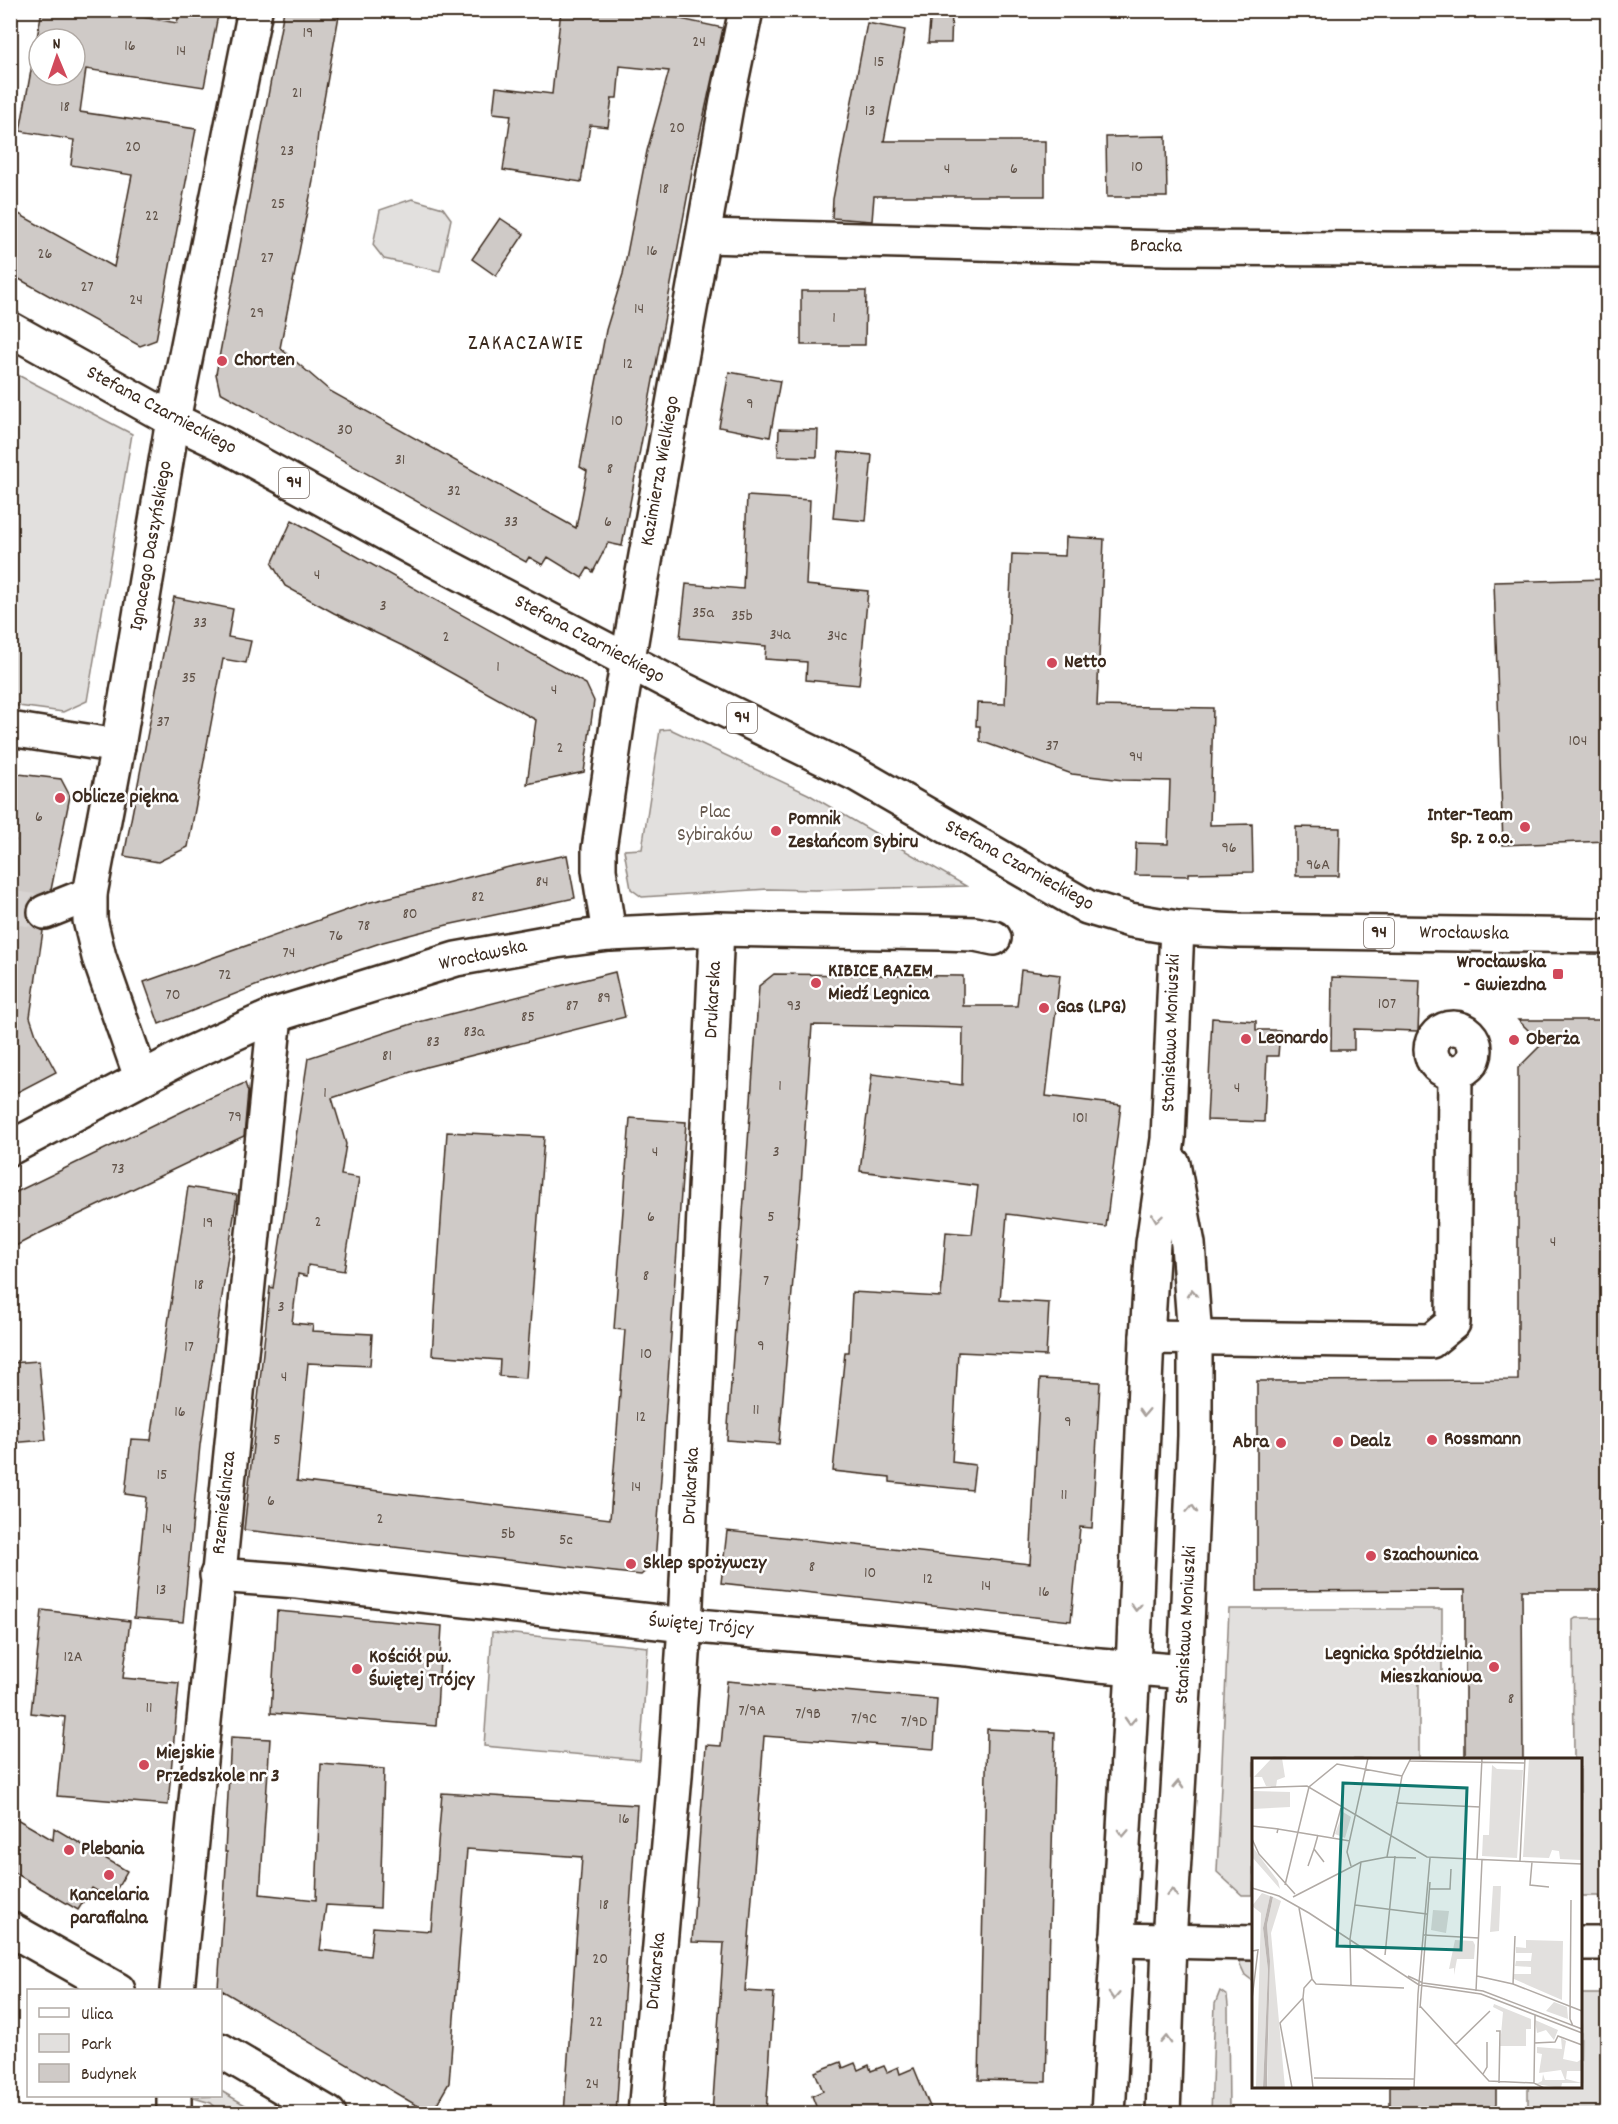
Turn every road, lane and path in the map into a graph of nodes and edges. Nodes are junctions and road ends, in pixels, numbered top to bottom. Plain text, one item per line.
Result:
1 (255, 10) edge
2 (746, 10) edge
3 (704, 236) junction
4 (1608, 250) edge
5 (10, 328) edge
6 (173, 420) junction
7 (628, 660) junction
8 (10, 729) edge
9 (118, 746) junction
10 (90, 894) junction
11 (45, 912) tunnel mouth
12 (1177, 928) junction
13 (717, 929) junction
14 (609, 934) junction
15 (1608, 936) edge
16 (994, 938) dead end
17 (275, 1015) junction
18 (1455, 1072) dead end
19 (141, 1077) junction
20 (1168, 1139) junction
21 (10, 1148) edge
22 (1147, 1337) junction
23 (1195, 1338) junction
24 (217, 1575) junction
25 (686, 1625) junction
26 (1133, 1668) junction
27 (1185, 1672) junction
28 (10, 1929) edge
29 (1117, 1940) junction
30 (1169, 1942) junction
31 (1252, 1943) edge
32 (1582, 1943) edge
33 (1608, 1943) edge
34 (115, 1989) edge
35 (177, 1989) edge
36 (222, 2051) edge
37 (174, 2097) edge
38 (174, 2114) edge
39 (328, 2114) edge
40 (645, 2114) edge
41 (1108, 2114) edge
42 (1163, 2114) edge

1 - 6 street, Ignacego Daszyńskiego
2 - 3 street, Kazimierza Wielkiego
3 - 4 street, Bracka
3 - 7 street, Kazimierza Wielkiego
5 - 6 street, Stefana Czarnieckiego / 94
6 - 7 street, Stefana Czarnieckiego / 94
6 - 9 street, Ignacego Daszyńskiego
7 - 12 street, Stefana Czarnieckiego / 94
7 - 14 street, Kazimierza Wielkiego
8 - 9 street
9 - 10 street, Ignacego Daszyńskiego
10 - 11 street
10 - 19 street, Ignacego Daszyńskiego
12 - 15 street, Wrocławska / 94
12 - 20 street, Stanisława Moniuszki
13 - 14 street, Wrocławska
13 - 16 street, Wrocławska
13 - 25 street, Drukarska
14 - 17 street, Wrocławska
17 - 19 street, Wrocławska
17 - 24 street, Rzemieślnicza
18 - 23 street
19 - 21 street, Wrocławska
20 -> 22 street, Stanisława Moniuszki
23 -> 20 street, Stanisława Moniuszki
22 - 23 street
22 -> 26 street, Stanisława Moniuszki
27 -> 23 street, Stanisława Moniuszki
24 - 25 street, Świętej Trójcy
24 - 35 street, Rzemieślnicza
25 - 26 street, Świętej Trójcy
25 - 40 street, Drukarska
26 - 27 street, Świętej Trójcy
26 -> 29 street, Stanisława Moniuszki
30 -> 27 street, Stanisława Moniuszki
28 - 34 street
29 - 30 street
29 -> 41 street, Stanisława Moniuszki
30 - 31 street
42 -> 30 street, Stanisława Moniuszki
32 - 33 street
36 - 39 street
37 - 38 street

